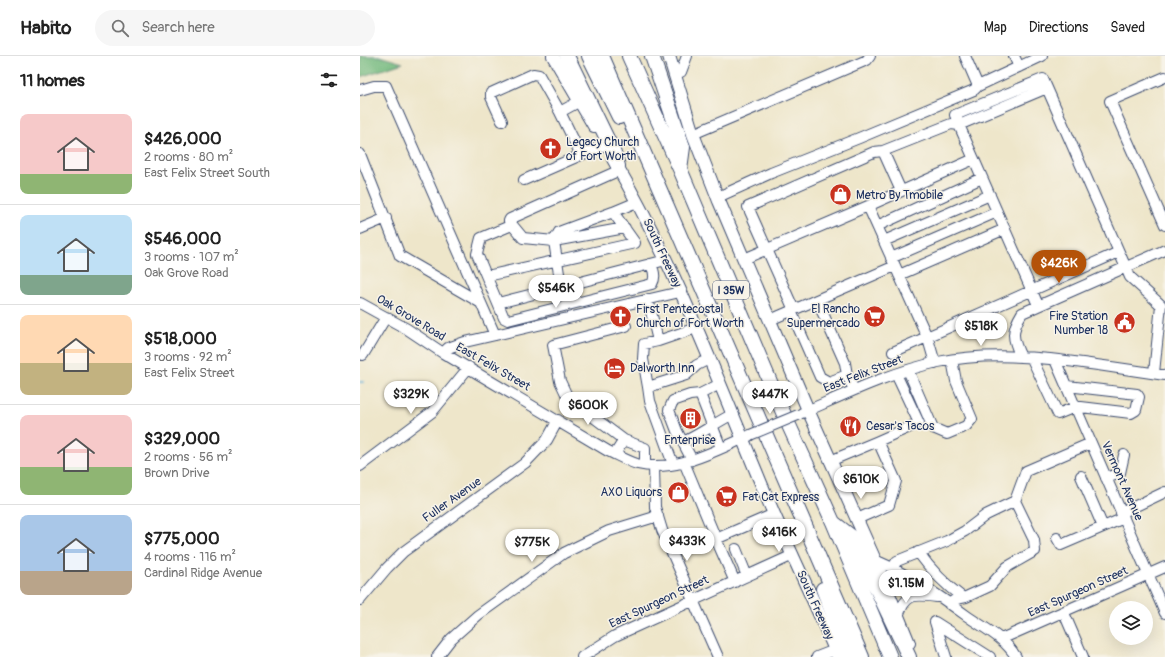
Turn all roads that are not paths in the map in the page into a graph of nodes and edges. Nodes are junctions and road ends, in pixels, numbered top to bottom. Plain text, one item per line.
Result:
1 (553, 56) edge
2 (567, 56) edge
3 (589, 56) edge
4 (602, 56) edge
5 (629, 56) edge
6 (652, 56) edge
7 (669, 56) edge
8 (688, 56) edge
9 (870, 56) edge
10 (965, 56) edge
11 (1014, 56) edge
12 (1042, 56) edge
13 (1019, 67) junction
14 (674, 74) junction
15 (1165, 77) edge
16 (978, 86) junction
17 (1047, 88) junction
18 (360, 90) edge
19 (580, 101) junction
20 (560, 112) junction
21 (502, 121) dead end
22 (959, 125) junction
23 (693, 134) junction
24 (605, 145) junction
25 (883, 152) junction
26 (360, 154) edge
27 (581, 155) junction
28 (646, 157) junction
29 (974, 159) junction
30 (619, 168) junction
31 (680, 169) junction
32 (982, 178) junction
33 (524, 180) dead end
34 (901, 191) junction
35 (990, 195) junction
36 (718, 197) junction
37 (637, 202) junction
38 (868, 206) junction
39 (613, 212) junction
40 (997, 212) junction
41 (386, 218) junction
42 (512, 225) junction
43 (1165, 225) edge
44 (877, 226) junction
45 (360, 228) edge
46 (625, 228) junction
47 (1005, 229) junction
48 (554, 240) junction
49 (884, 241) junction
50 (767, 249) junction
51 (1165, 250) edge
52 (1119, 252) junction
53 (744, 259) junction
54 (556, 260) junction
55 (666, 260) junction
56 (650, 264) junction
57 (895, 266) junction
58 (1126, 267) junction
59 (487, 276) junction
60 (561, 287) junction
61 (1032, 290) junction
62 (680, 292) junction
63 (648, 299) junction
64 (817, 300) junction
65 (360, 303) edge
66 (480, 303) junction
67 (498, 303) junction
68 (1038, 305) junction
69 (792, 310) junction
70 (386, 317) junction
71 (770, 320) junction
72 (626, 326) dead end
73 (696, 328) junction
74 (495, 335) junction
75 (926, 337) junction
76 (658, 342) junction
77 (893, 352) dead end
78 (443, 353) junction
79 (363, 355) dead end
80 (1021, 357) junction
81 (709, 359) junction
82 (1032, 359) junction
83 (952, 360) junction
84 (1055, 360) junction
85 (935, 363) junction
86 (469, 367) junction
87 (908, 370) junction
88 (1154, 373) junction
89 (896, 374) junction
90 (1165, 374) edge
91 (847, 375) junction
92 (720, 384) junction
93 (1067, 386) junction
94 (648, 387) junction
95 (854, 390) junction
96 (700, 394) junction
97 (1075, 407) junction
98 (803, 412) junction
99 (733, 414) junction
100 (558, 420) junction
101 (712, 424) junction
102 (747, 437) junction
103 (624, 440) junction
104 (878, 441) junction
105 (683, 442) junction
106 (1091, 443) junction
107 (722, 448) junction
108 (615, 454) junction
109 (1124, 455) dead end
110 (688, 461) junction
111 (830, 461) junction
112 (673, 464) junction
113 (649, 465) junction
114 (360, 466) edge
115 (1081, 476) dead end
116 (1106, 478) junction
117 (1165, 492) edge
118 (1016, 501) junction
119 (774, 514) junction
120 (1122, 515) junction
121 (658, 516) junction
122 (857, 519) junction
123 (804, 522) junction
124 (833, 522) junction
125 (1103, 527) junction
126 (1057, 538) dead end
127 (716, 539) junction
128 (736, 549) dead end
129 (918, 552) junction
130 (793, 555) junction
131 (875, 560) junction
132 (893, 567) junction
133 (1165, 567) edge
134 (1148, 575) junction
135 (747, 576) junction
136 (735, 582) junction
137 (941, 597) junction
138 (962, 598) junction
139 (360, 600) edge
140 (692, 601) junction
141 (950, 604) junction
142 (1064, 613) junction
143 (1165, 613) edge
144 (898, 616) junction
145 (1001, 639) junction
146 (837, 653) edge
147 (437, 657) edge
148 (582, 657) edge
149 (718, 657) edge
150 (816, 657) edge
151 (850, 657) edge
152 (862, 657) edge
153 (890, 657) edge
154 (909, 657) edge
155 (916, 657) edge
156 (946, 657) edge
157 (990, 657) edge
158 (1016, 657) edge
159 (1083, 657) edge

1 - 19 main road, South Freeway
2 - 30 highway
3 - 28 highway
4 - 28 highway, South Freeway / I 35W
5 - 31 highway, I 35W
6 - 31 highway
7 - 14 main road
8 - 14 street
9 - 23 street
10 - 16 street
11 - 13 street
12 - 13 street
13 - 16 street
14 - 23 main road
15 - 43 street
16 - 36 street
17 - 22 street
17 - 22 street
17 - 52 street
18 - 66 street
19 - 20 street
19 - 24 main road, South Freeway
20 - 21 street
20 - 27 street
22 - 25 street
22 - 29 street
23 - 36 main road
24 - 27 street
24 - 30 main road, South Freeway
25 - 34 street
25 - 50 street
26 - 41 street
27 - 33 street
28 - 123 highway, South Freeway / I 35W
29 - 32 street
29 - 34 street
30 - 37 main road, South Freeway
30 - 42 street
31 - 124 highway, I 35W
32 - 35 street
32 - 44 street
34 - 38 street
35 - 40 street
35 - 49 street
36 - 53 main road
37 - 39 street
37 - 55 main road, South Freeway
38 - 44 street
38 - 50 street
39 - 46 street
39 - 48 street
40 - 47 street
40 - 57 street
41 - 45 street
41 - 66 street
42 - 48 street
42 - 59 street
44 - 49 street
46 - 48 street
46 - 54 street
47 - 57 street
47 - 61 street
48 - 54 street
49 - 57 street
50 - 53 street
50 - 69 street
51 - 58 street
52 - 58 street
52 - 61 street
53 - 71 main road
54 - 59 street
54 - 60 street
55 - 56 street
55 - 62 main road, South Freeway
56 - 60 street
56 - 67 street
57 - 64 street
57 - 75 street
58 - 68 street
58 - 88 street
59 - 67 street
60 - 67 street
61 - 68 street
61 - 75 street
62 - 63 street, Oak Grove Road
62 - 73 main road, South Freeway
63 - 74 street, Oak Grove Road
63 - 76 street
64 - 69 street
64 - 91 street
65 - 70 street, Oak Grove Road
66 - 74 street
68 - 80 street
69 - 71 street
69 - 91 street
70 - 78 street, Oak Grove Road
70 - 79 street
71 - 98 main road
72 - 103 street
73 - 76 street
73 - 81 main road, South Freeway
74 - 78 street, Oak Grove Road
75 - 77 street
75 - 85 street
76 - 94 street
78 - 86 street, East Felix Street
80 - 82 street, East Felix Street
80 - 83 street, East Felix Street
81 - 92 main road, South Freeway
81 - 94 street
82 - 84 street, East Felix Street
82 - 97 street
83 - 85 street, East Felix Street
83 - 87 street
84 - 88 street, East Felix Street
84 - 93 street, Vermont Avenue
85 - 87 street, East Felix Street
86 - 100 street, East Felix Street
86 - 114 street
87 - 89 street, East Felix Street
88 - 90 street, East Felix Street
89 - 95 street, East Felix Street
89 - 104 street
91 - 95 street
92 - 96 street
92 - 99 main road, South Freeway
93 - 97 street, Vermont Avenue
93 - 97 street
94 - 112 street
95 - 98 street, East Felix Street
96 - 101 street
96 - 105 street
97 - 106 street, Vermont Avenue
98 - 102 street, East Felix Street, bridge
98 - 111 main road
99 - 101 street
99 - 102 main road, South Freeway
100 - 108 street, East Felix Street
100 - 139 street, Fuller Avenue
101 - 105 street
101 - 107 street
102 - 107 street, East Felix Street
102 - 119 main road, South Freeway
103 - 108 street
103 - 113 street
104 - 111 street
104 - 122 street
105 - 110 street
106 - 116 street, Vermont Avenue
106 - 118 street
107 - 110 street, East Felix Street
108 - 113 street, East Felix Street
109 - 116 street
110 - 112 street, East Felix Street
110 - 127 street
111 - 122 main road
112 - 113 street, East Felix Street
113 - 121 street
115 - 125 street
116 - 120 street, Vermont Avenue
117 - 120 street
118 - 129 street
118 - 138 street
119 - 127 street
119 - 130 main road, South Freeway
120 - 125 street
120 - 134 street, Vermont Avenue
121 - 140 street
121 - 147 street
122 - 131 main road
123 - 151 highway
123 - 152 highway, South Freeway / I 35W
124 - 153 highway, I 35W
124 - 154 highway
125 - 126 street
127 - 136 street
128 - 135 street
129 - 132 street
129 - 138 street
130 - 135 street, East Spurgeon Street
130 - 146 main road, South Freeway
131 - 132 street
131 - 144 main road
132 - 137 street
133 - 134 street, East Spurgeon Street
134 - 142 street, East Spurgeon Street
134 - 143 street, Vermont Avenue
135 - 136 street, East Spurgeon Street
136 - 140 street, East Spurgeon Street
137 - 141 street
137 - 144 street
138 - 141 street
140 - 148 street, East Spurgeon Street
140 - 149 street
141 - 145 street
142 - 145 street, East Spurgeon Street
142 - 159 street
144 - 155 main road
145 - 158 street
146 - 150 street
156 - 157 street

